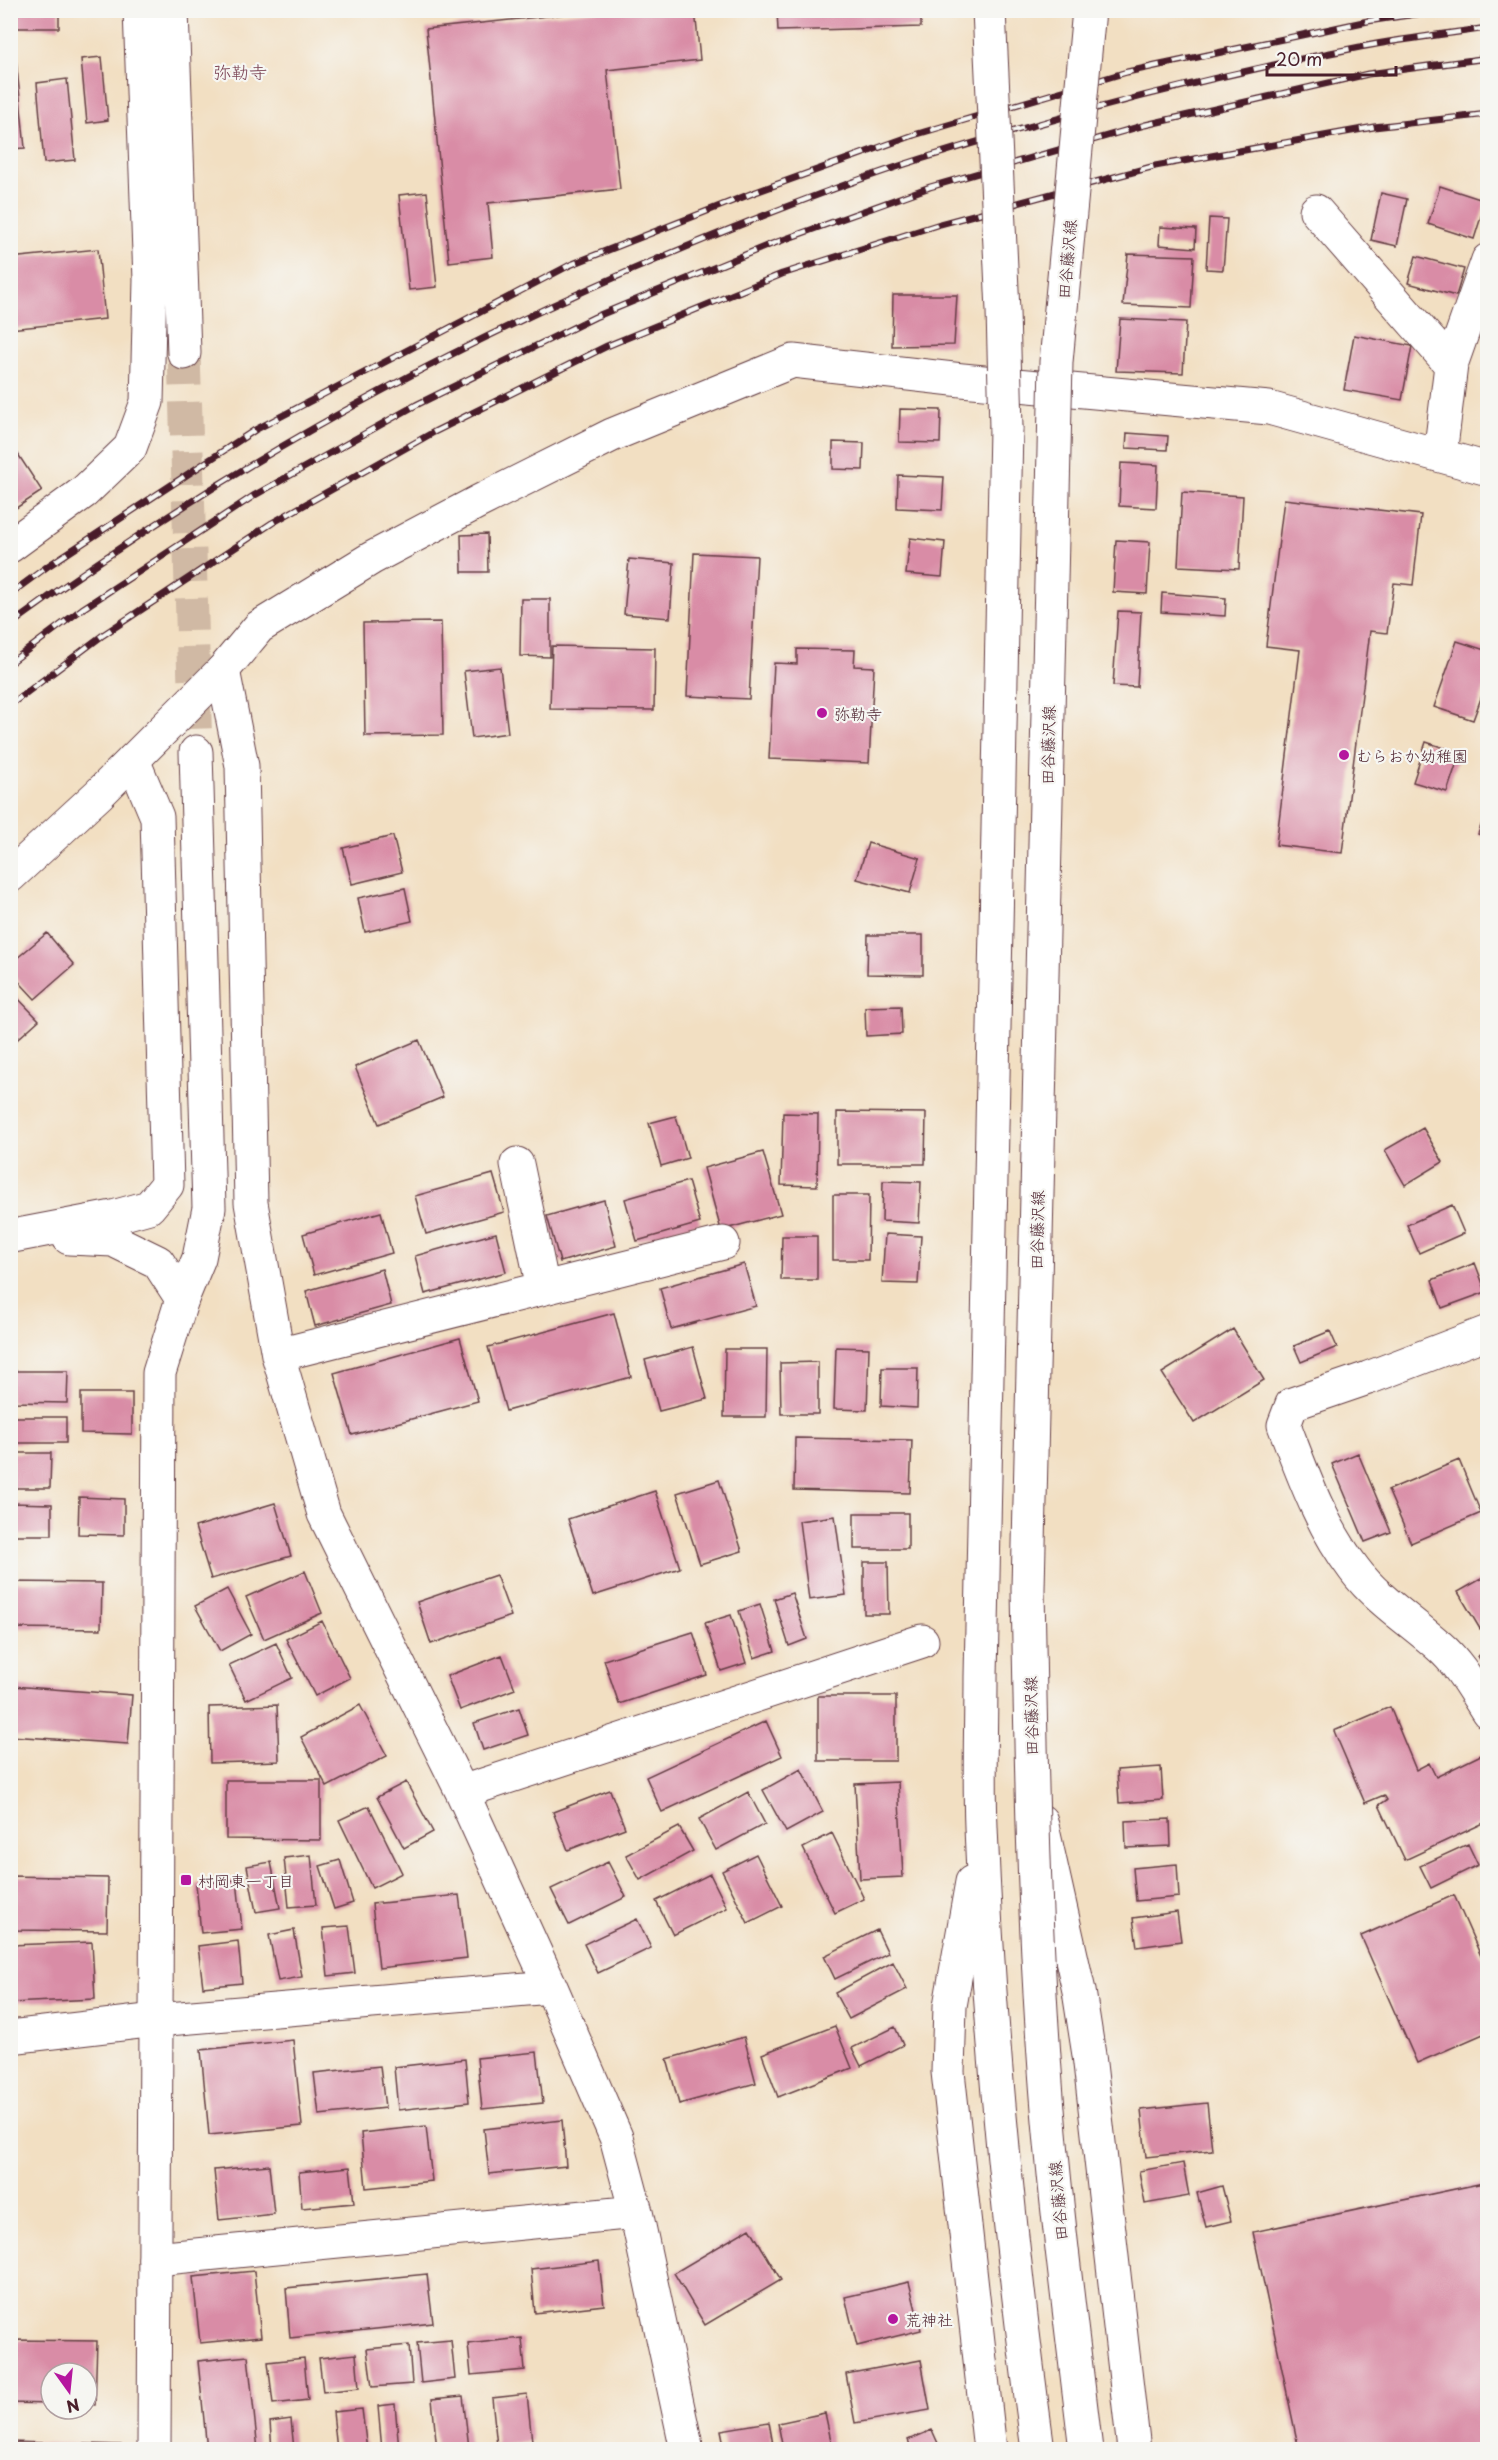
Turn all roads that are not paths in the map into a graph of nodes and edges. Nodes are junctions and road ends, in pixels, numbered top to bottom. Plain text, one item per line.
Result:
1 (140, 10) edge
2 (172, 10) edge
3 (989, 10) edge
4 (1089, 10) edge
5 (1316, 211) dead end
6 (1488, 260) edge
7 (184, 353) tunnel mouth
8 (1451, 365) junction
9 (1440, 455) junction
10 (1488, 469) edge
11 (10, 546) edge
12 (223, 670) junction
13 (196, 752) tunnel mouth
14 (133, 760) junction
15 (10, 876) edge
16 (517, 1164) dead end
17 (12, 1236) edge
18 (723, 1243) dead end
19 (543, 1288) junction
20 (183, 1299) junction
21 (1488, 1332) edge
22 (278, 1355) junction
23 (922, 1641) dead end
24 (1488, 1712) edge
25 (1031, 1778) junction
26 (462, 1792) junction
27 (981, 1826) junction
28 (551, 1987) junction
29 (156, 2020) junction
30 (10, 2037) edge
31 (636, 2212) junction
32 (155, 2259) junction
33 (154, 2450) edge
34 (687, 2450) edge
35 (990, 2450) edge
36 (1038, 2450) edge
37 (1086, 2450) edge
38 (1134, 2450) edge

1 - 11 street
2 - 7 street
3 - 27 street, bridge
4 - 25 street, 田谷藤沢線, bridge
5 - 8 street
6 - 8 street
8 - 9 street
9 - 10 street
9 - 12 street
12 - 14 street
12 - 22 street
13 - 20 street
14 - 15 street
14 - 17 street
16 - 19 street
17 - 20 street
18 - 19 street
19 - 22 street
20 - 29 street
21 - 24 street
22 - 26 street
23 - 26 street
25 - 37 street, 田谷藤沢線, bridge
25 - 38 street, bridge
26 - 28 street
27 - 35 street
27 - 36 street
28 - 29 street
28 - 31 street
29 - 30 street
29 - 32 street
31 - 32 street
31 - 34 street
32 - 33 street

